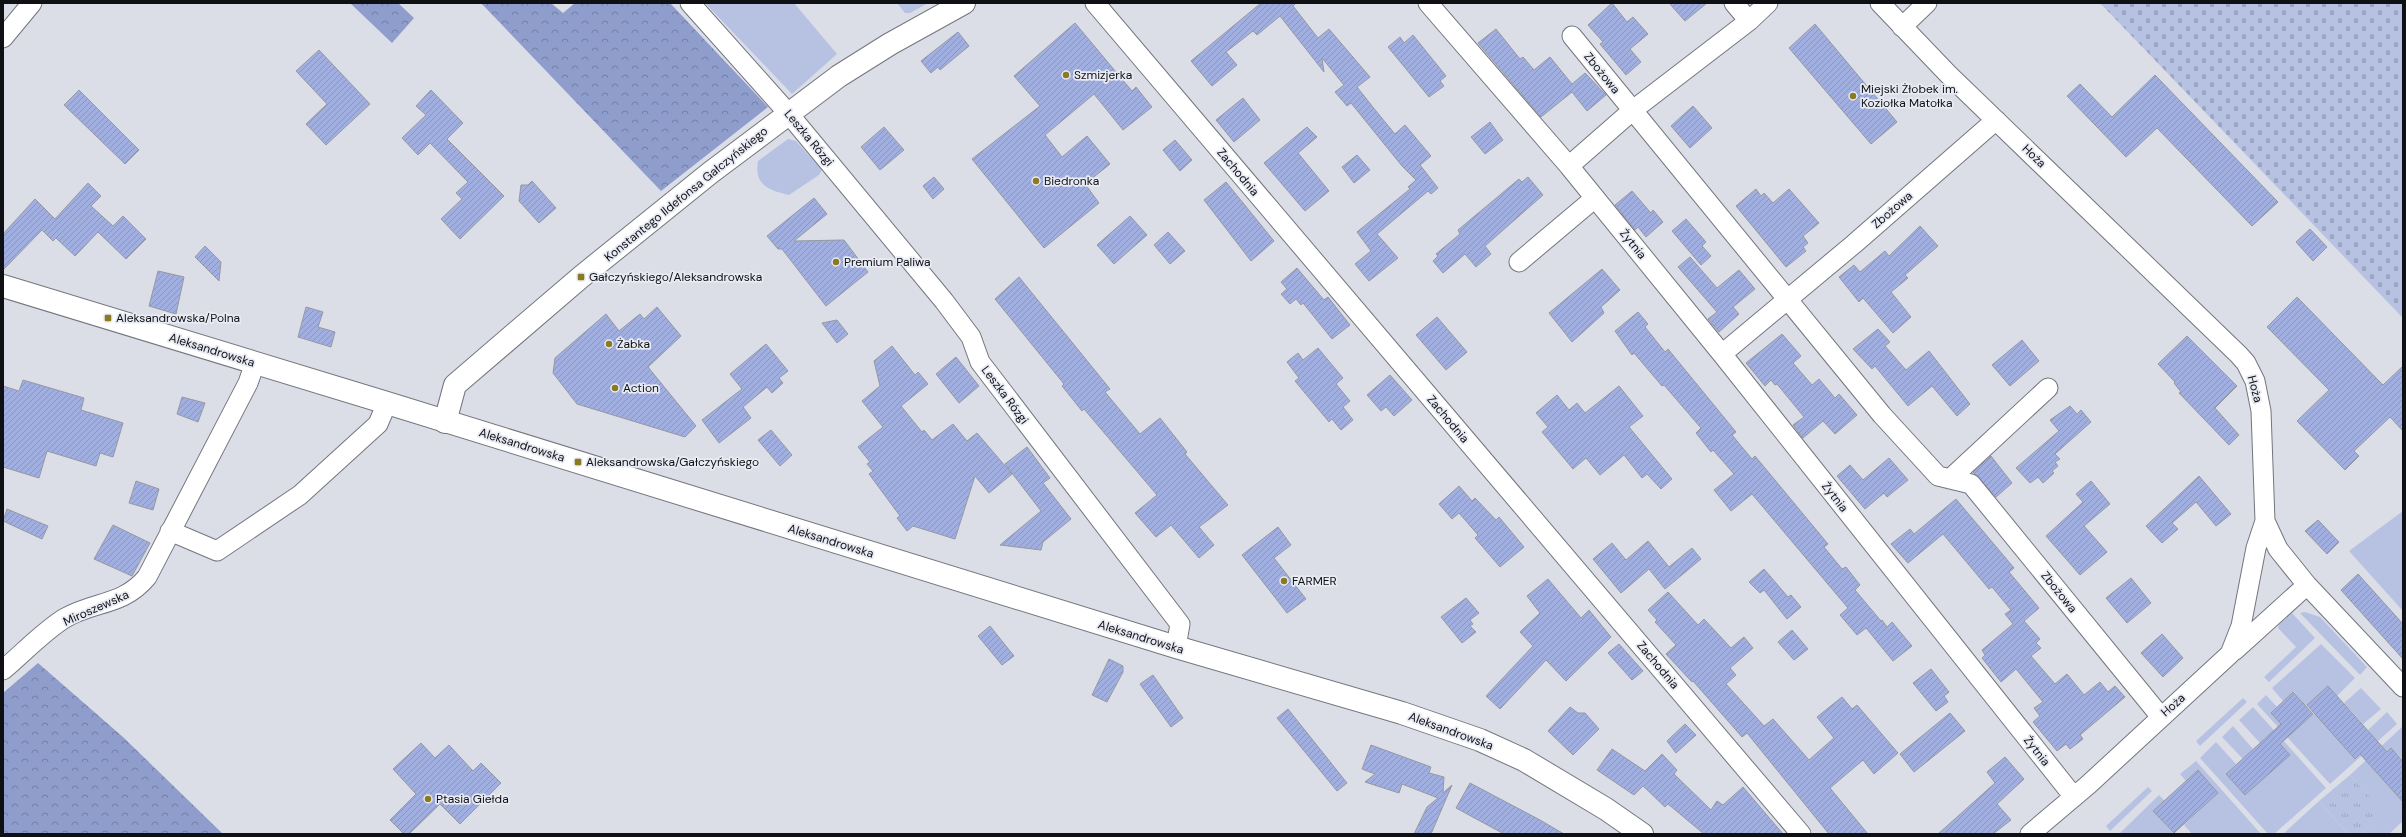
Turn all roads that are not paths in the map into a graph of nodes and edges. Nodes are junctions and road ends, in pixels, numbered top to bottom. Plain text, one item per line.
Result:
1 (32, 3) edge
2 (690, 3) edge
3 (964, 3) edge
4 (1095, 3) edge
5 (1428, 3) edge
6 (1734, 3) edge
7 (1768, 3) edge
8 (1880, 3) edge
9 (1927, 3) edge
10 (1749, 21) junction
11 (1902, 27) junction
12 (1572, 36) dead end
13 (3, 38) edge
14 (1633, 110) junction
15 (788, 113) junction
16 (1996, 120) junction
17 (1569, 166) junction
18 (1595, 198) junction
19 (1519, 262) dead end
20 (3, 286) edge
21 (1788, 300) junction
22 (1722, 354) junction
23 (255, 363) junction
24 (2048, 388) dead end
25 (387, 402) junction
26 (445, 422) junction
27 (1950, 478) junction
28 (2265, 521) junction
29 (170, 531) junction
30 (2307, 585) junction
31 (1176, 648) junction
32 (2230, 654) junction
33 (3, 670) edge
34 (2403, 687) edge
35 (2161, 717) junction
36 (2074, 797) junction
37 (1642, 834) edge
38 (1802, 834) edge
39 (2030, 834) edge

1 - 13 street
2 - 15 street, Leszka Rózgi
3 - 15 main road, Konstantego Ildefonsa Gałczyńskiego
4 - 38 street, Zachodnia
5 - 17 street, Żytnia
6 - 10 street
7 - 10 street
8 - 11 street, Hoża
9 - 11 street
10 - 14 street
11 - 16 street, Hoża
12 - 14 street, Zbożowa
14 - 17 street
14 - 21 street, Zbożowa
15 - 26 main road, Konstantego Ildefonsa Gałczyńskiego
15 - 31 street, Leszka Rózgi
16 - 21 street, Zbożowa
16 - 28 street, Hoża
17 - 18 street, Żytnia
18 - 19 street
18 - 22 street, Żytnia
20 - 23 main road, Aleksandrowska
21 - 22 street, Zbożowa
21 - 27 street, Zbożowa
22 - 36 street, Żytnia
23 - 25 main road, Aleksandrowska
23 - 29 street, Miroszewska
24 - 27 street
25 - 26 main road, Aleksandrowska
25 - 29 street
26 - 31 main road, Aleksandrowska
27 - 35 street, Zbożowa
28 - 30 street
28 - 32 street, Hoża
29 - 33 street, Miroszewska
30 - 32 street
30 - 34 street
31 - 37 main road, Aleksandrowska
32 - 35 street, Hoża
35 - 36 street, Hoża
36 - 39 street, Hoża

